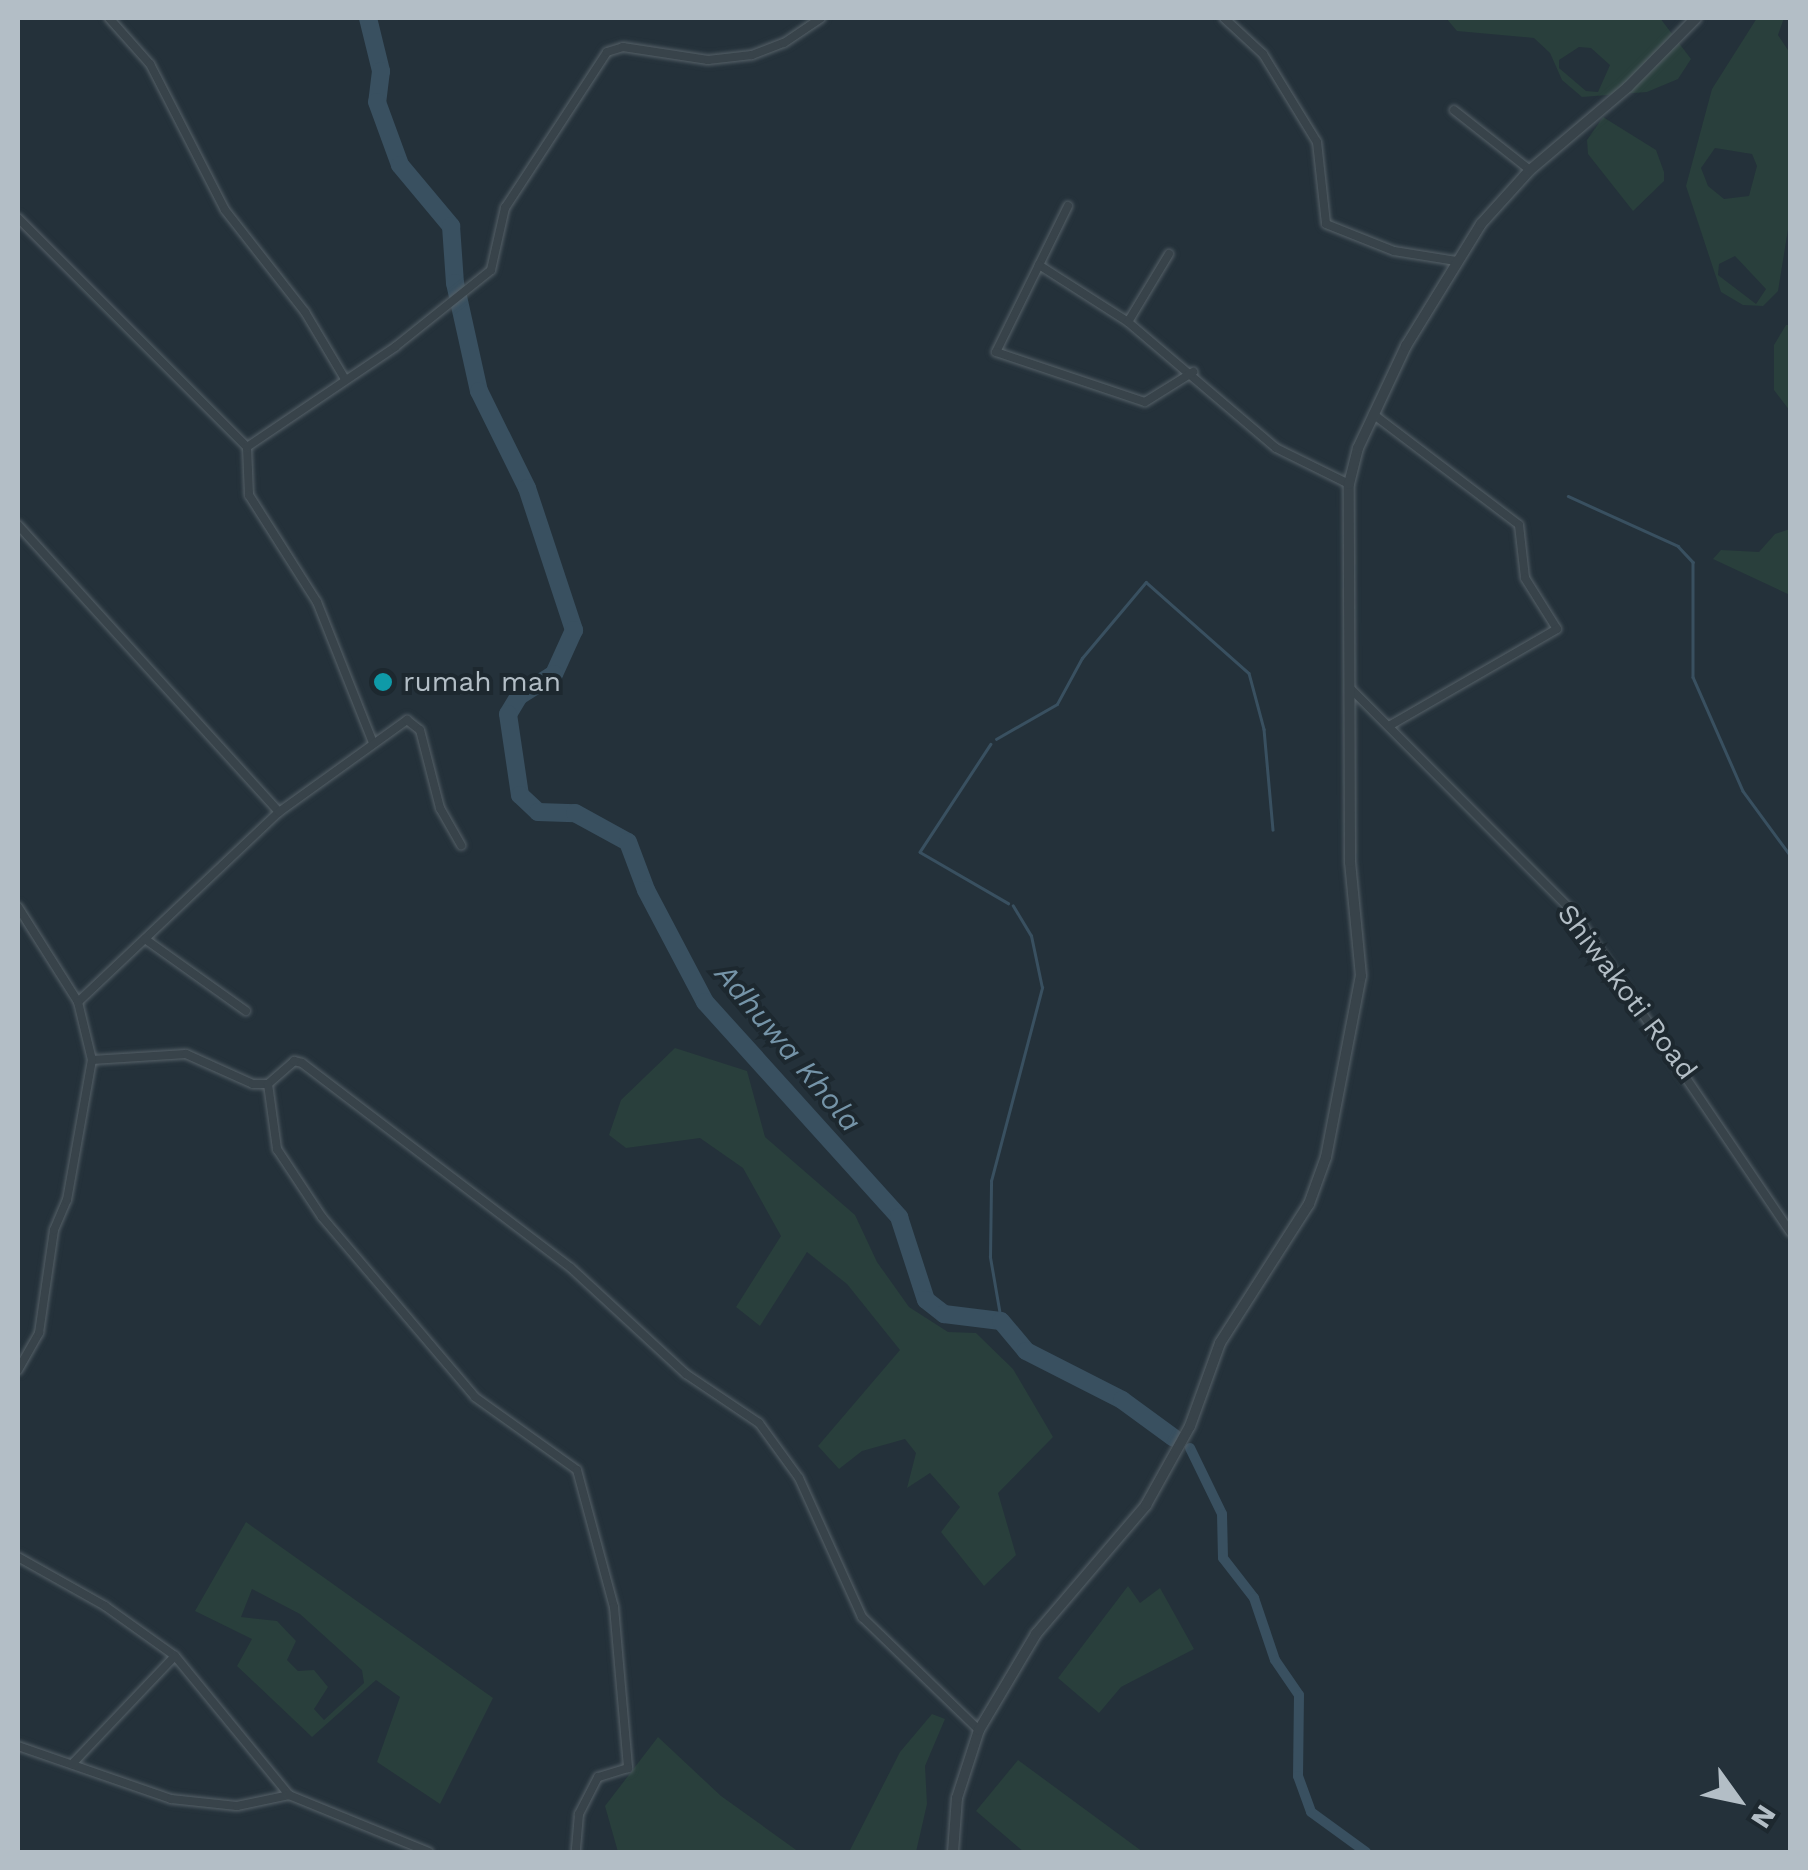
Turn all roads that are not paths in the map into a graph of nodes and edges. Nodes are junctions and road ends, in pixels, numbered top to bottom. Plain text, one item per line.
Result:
1 (109, 18) edge
2 (822, 18) edge
3 (1224, 18) edge
4 (1696, 18) edge
5 (1454, 110) dead end
6 (1530, 170) junction
7 (1068, 206) dead end
8 (18, 218) edge
9 (1169, 254) dead end
10 (1456, 261) junction
11 (1039, 265) junction
12 (1128, 322) junction
13 (1194, 372) junction
14 (345, 379) junction
15 (1374, 414) junction
16 (247, 447) junction
17 (1349, 484) junction
18 (18, 525) edge
19 (1351, 689) junction
20 (1391, 725) junction
21 (372, 740) junction
22 (279, 812) junction
23 (461, 845) dead end
24 (18, 907) edge
25 (145, 939) junction
26 (78, 1002) junction
27 (246, 1012) dead end
28 (92, 1060) junction
29 (268, 1084) junction
30 (1790, 1232) edge
31 (18, 1370) edge
32 (18, 1557) edge
33 (176, 1656) junction
34 (979, 1730) junction
35 (18, 1746) edge
36 (72, 1764) junction
37 (289, 1795) junction
38 (429, 1852) edge
39 (576, 1852) edge
40 (953, 1852) edge

1 - 14 street
2 - 14 street
3 - 10 street
4 - 6 street
5 - 6 street
6 - 10 street
7 - 11 street
8 - 16 street
9 - 12 street
10 - 15 street
11 - 12 street
11 - 13 street
12 - 13 street
13 - 17 street
14 - 16 street
15 - 17 street
15 - 20 street
16 - 21 street
17 - 19 street
18 - 22 street
19 - 20 street, Shiwakoti Road
19 - 34 street
20 - 30 street, Shiwakoti Road
21 - 22 street
21 - 23 street
22 - 25 street
24 - 26 street
25 - 26 street
25 - 27 street
26 - 28 street
28 - 29 street
28 - 31 street
29 - 34 street
29 - 39 street
32 - 33 street
33 - 36 street
33 - 37 street
34 - 40 street
35 - 36 street
36 - 37 street
37 - 38 street

